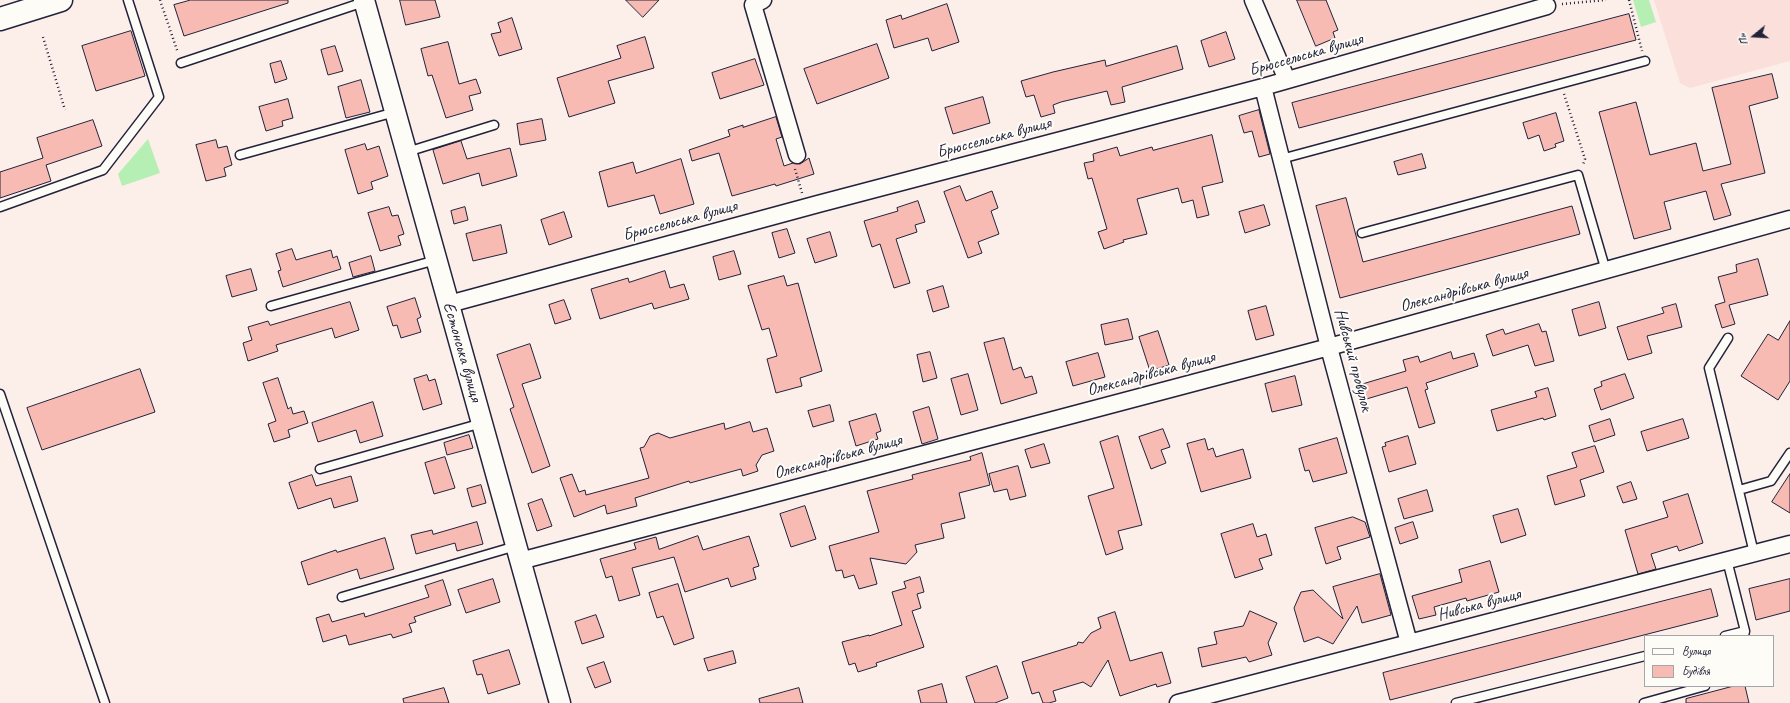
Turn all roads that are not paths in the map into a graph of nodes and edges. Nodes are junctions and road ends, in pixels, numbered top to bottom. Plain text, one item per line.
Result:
1 (128, 0) edge
2 (763, 0) edge
3 (1253, 0) edge
4 (54, 1) edge
5 (365, 1) edge
6 (1527, 5) edge
7 (1547, 6) road end
8 (0, 19) edge
9 (1645, 61) road end
10 (181, 63) road end
11 (1287, 80) junction
12 (1263, 87) junction
13 (396, 112) junction
14 (494, 125) dead end
15 (407, 152) junction
16 (240, 155) dead end
17 (797, 155) road end
18 (1281, 159) junction
19 (0, 207) edge
20 (1790, 219) edge
21 (1362, 233) dead end
22 (437, 260) junction
23 (1606, 271) junction
24 (449, 304) junction
25 (271, 306) dead end
26 (1728, 338) dead end
27 (1329, 347) junction
28 (0, 394) edge
29 (482, 423) junction
30 (1790, 453) edge
31 (320, 469) dead end
32 (1739, 490) junction
33 (1790, 544) edge
34 (518, 553) junction
35 (1754, 553) junction
36 (1727, 560) junction
37 (342, 597) dead end
38 (1744, 633) edge
39 (1731, 635) edge
40 (1409, 642) junction
41 (1644, 656) edge
42 (1701, 687) edge
43 (105, 703) edge
44 (560, 703) edge
45 (1178, 703) edge
46 (1456, 703) edge
47 (1644, 703) edge

1 - 19 lane
2 - 17 street
3 - 11 street
4 - 8 main road
5 - 10 lane
5 - 13 street, Естонська вулиця
6 - 7 street, Брюссельська вулиця
6 - 11 street, Брюссельська вулиця
9 - 18 lane
11 - 12 street, Брюссельська вулиця
12 - 18 street, Нивський провулок
12 - 24 street, Брюссельська вулиця
13 - 15 street, Естонська вулиця
13 - 16 lane
14 - 15 lane
15 - 22 street, Естонська вулиця
18 - 27 street, Нивський провулок
20 - 23 street, Олександрівська вулиця
21 - 23 lane
22 - 24 street, Естонська вулиця
22 - 25 lane
23 - 27 street, Олександрівська вулиця
24 - 29 street, Естонська вулиця
26 - 32 lane
27 - 34 street, Олександрівська вулиця
27 - 40 street, Нивський провулок
28 - 43 lane
29 - 31 lane
29 - 34 street, Естонська вулиця
30 - 32 lane
32 - 35 lane
33 - 35 street, Нивська вулиця
34 - 37 lane
34 - 44 street, Естонська вулиця
35 - 36 street, Нивська вулиця
36 - 38 lane
36 - 40 street, Нивська вулиця
38 - 39 lane
40 - 45 street, Нивська вулиця
41 - 46 lane
42 - 47 lane

